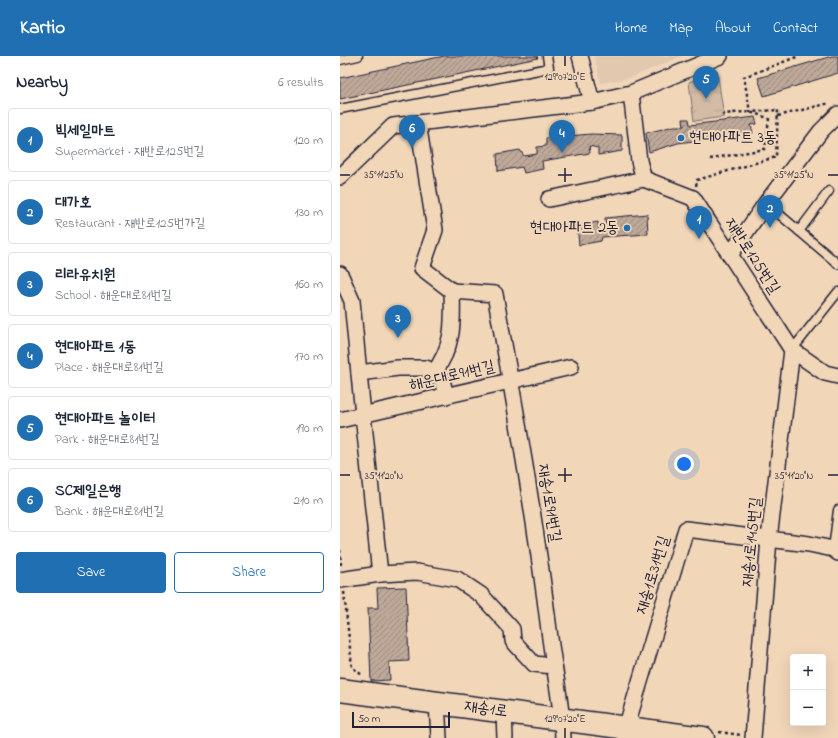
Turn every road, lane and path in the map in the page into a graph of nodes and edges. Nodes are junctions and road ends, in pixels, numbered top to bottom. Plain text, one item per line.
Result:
1 (358, 56) edge
2 (547, 56) edge
3 (580, 56) edge
4 (720, 56) edge
5 (799, 56) edge
6 (340, 60) edge
7 (632, 93) junction
8 (592, 102) junction
9 (834, 108) edge
10 (340, 109) edge
11 (750, 112) junction
12 (719, 115) dead end
13 (778, 116) junction
14 (418, 123) junction
15 (710, 159) dead end
16 (340, 177) edge
17 (644, 179) junction
18 (829, 191) dead end
19 (693, 198) junction
20 (549, 199) dead end
21 (766, 203) junction
22 (799, 231) junction
23 (730, 255) junction
24 (838, 264) edge
25 (340, 274) edge
26 (452, 291) junction
27 (838, 292) edge
28 (792, 350) junction
29 (571, 367) dead end
30 (359, 373) junction
31 (433, 374) junction
32 (838, 376) edge
33 (511, 381) junction
34 (446, 396) junction
35 (363, 415) junction
36 (340, 420) edge
37 (838, 510) edge
38 (769, 539) junction
39 (340, 550) edge
40 (835, 551) edge
41 (380, 574) junction
42 (341, 580) edge
43 (553, 666) junction
44 (365, 677) dead end
45 (340, 690) edge
46 (437, 703) junction
47 (504, 712) junction
48 (562, 729) edge
49 (626, 733) edge
50 (692, 737) edge
51 (438, 738) edge
52 (504, 738) edge
53 (753, 738) edge

1 - 6 lane
2 - 10 lane
3 - 8 street
4 - 7 street
5 - 11 path
7 - 8 street
7 - 17 street
8 - 14 street
9 - 13 path
9 - 21 street
11 - 12 path
11 - 13 path
11 - 15 path
13 - 19 path
14 - 16 street
14 - 26 street
17 - 19 street
17 - 20 street
18 - 22 lane
19 - 23 street, 재반로125번길
21 - 22 lane
21 - 23 street
22 - 24 lane
23 - 28 street, 재반로125번길
25 - 30 street
26 - 31 street
26 - 33 street, 재송1로91번길
27 - 28 lane
28 - 32 street, 재반로125번길
28 - 38 street, 재송1로145번길
29 - 33 street, 해운대로91번길
30 - 31 street
30 - 35 street
31 - 34 street
33 - 34 street, 해운대로91번길
33 - 43 street, 재송1로91번길
34 - 35 street, 해운대로91번길
35 - 36 street, 해운대로91번길
35 - 41 street
37 - 40 lane, 재송1로31번길
38 - 40 street, 재송1로31번길
38 - 49 street, 재송1로31번길
38 - 53 street, 재송1로145번길
39 - 42 path
41 - 42 street
41 - 43 street
42 - 44 path
43 - 48 street, 재송1로91번길
45 - 46 main road, 재송1로
46 - 47 main road, 재송1로
46 - 51 street
47 - 48 main road, 재송1로
47 - 52 street
48 - 49 main road, 재송1로
49 - 50 main road, 재송1로

